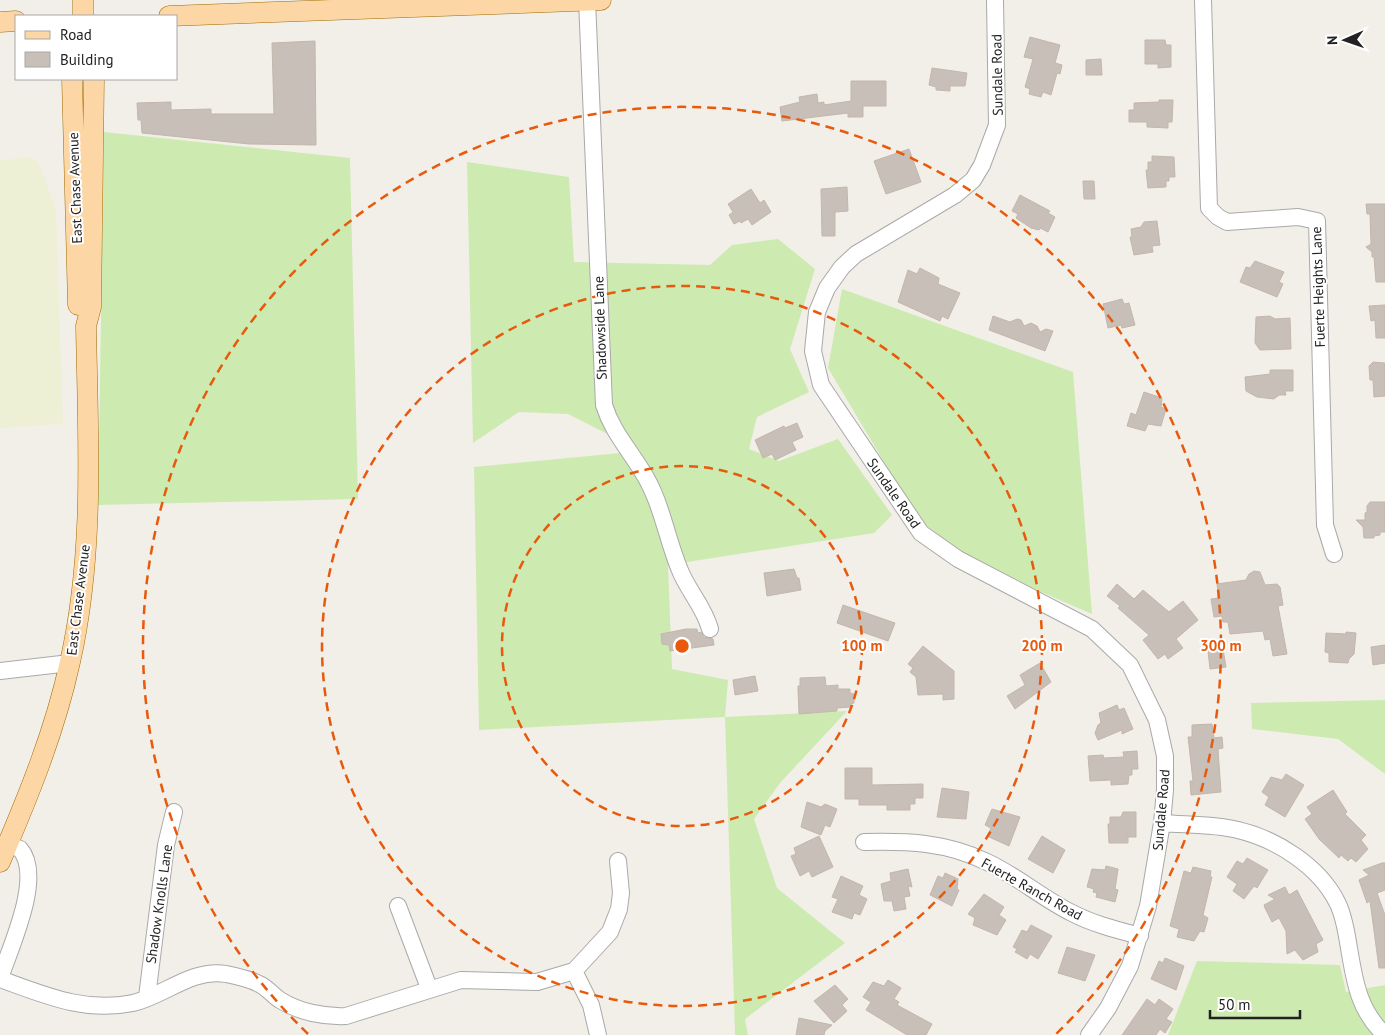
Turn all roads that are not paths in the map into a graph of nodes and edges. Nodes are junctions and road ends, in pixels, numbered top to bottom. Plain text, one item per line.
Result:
1 (83, 0) edge
2 (587, 0) edge
3 (601, 0) edge
4 (995, 0) edge
5 (1203, 0) edge
6 (83, 15) edge
7 (178, 16) edge
8 (15, 21) edge
9 (0, 22) edge
10 (72, 80) edge
11 (94, 80) edge
12 (86, 326) junction
13 (1334, 554) dead end
14 (710, 629) dead end
15 (70, 663) junction
16 (0, 670) edge
17 (174, 812) dead end
18 (1162, 823) junction
19 (864, 842) dead end
20 (4, 853) edge
21 (618, 861) dead end
22 (398, 906) dead end
23 (1140, 936) junction
24 (574, 970) junction
25 (0, 979) edge
26 (429, 988) junction
27 (147, 998) junction
28 (598, 1035) edge
29 (1089, 1035) edge
30 (1385, 1035) edge

1 - 6 main road
2 - 3 main road
2 - 7 main road
2 - 14 street, Shadowside Lane
4 - 18 street, Sundale Road
5 - 13 street, Fuerte Heights Lane
8 - 9 main road
10 - 12 main road, East Chase Avenue
11 - 12 main road, East Chase Avenue
12 - 15 main road, East Chase Avenue
15 - 16 street
15 - 20 main road, East Chase Avenue
17 - 27 street, Shadow Knolls Lane
18 - 23 street, Sundale Road
18 - 30 street
19 - 23 street, Fuerte Ranch Road
20 - 25 street
21 - 24 street
22 - 26 street
23 - 29 street, Sundale Road
24 - 26 street
24 - 28 street
25 - 27 street
26 - 27 street

